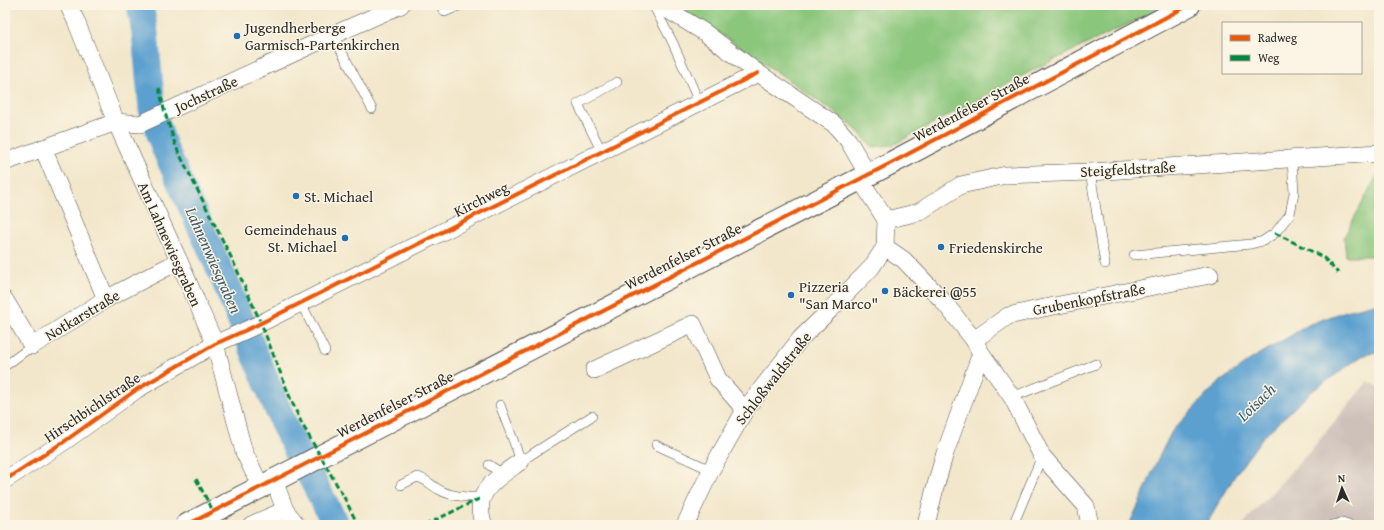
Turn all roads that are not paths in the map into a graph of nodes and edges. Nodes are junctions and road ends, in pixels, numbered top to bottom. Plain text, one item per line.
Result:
1 (68, 5) edge
2 (401, 5) edge
3 (440, 5) edge
4 (461, 5) edge
5 (653, 5) edge
6 (660, 5) edge
7 (1189, 5) edge
8 (332, 35) junction
9 (758, 73) junction
10 (617, 82) dead end
11 (699, 102) junction
12 (372, 109) dead end
13 (116, 122) junction
14 (43, 148) junction
15 (602, 152) junction
16 (1379, 153) edge
17 (1292, 159) junction
18 (5, 162) edge
19 (1090, 172) junction
20 (864, 177) junction
21 (886, 220) junction
22 (885, 247) junction
23 (1134, 254) dead end
24 (179, 261) junction
25 (1105, 264) dead end
26 (1210, 275) dead end
27 (106, 299) junction
28 (5, 300) edge
29 (301, 303) junction
30 (215, 344) junction
31 (32, 346) junction
32 (977, 347) junction
33 (325, 351) dead end
34 (1096, 364) dead end
35 (5, 366) edge
36 (594, 370) dead end
37 (1012, 397) junction
38 (500, 405) dead end
39 (745, 410) junction
40 (592, 416) dead end
41 (656, 445) dead end
42 (1042, 456) junction
43 (521, 461) junction
44 (710, 470) junction
45 (5, 480) edge
46 (267, 484) junction
47 (401, 485) dead end
48 (481, 498) junction
49 (285, 510) junction
50 (187, 525) edge
51 (251, 525) edge
52 (298, 525) edge
53 (484, 525) edge
54 (685, 525) edge
55 (926, 525) edge
56 (1013, 525) edge
57 (1090, 525) edge
58 (1332, 525) edge
59 (1348, 525) edge

1 - 13 street, Am Lahnewiesgraben
2 - 8 street, Jochstraße
3 - 4 lane
5 - 11 lane
6 - 9 street
7 - 20 street, Werdenfelser Straße
8 - 12 lane
8 - 13 street, Jochstraße
9 - 11 street, Kirchweg
9 - 20 street
10 - 15 lane
11 - 15 street, Kirchweg
13 - 14 street, Jochstraße
13 - 24 street, Am Lahnewiesgraben
14 - 18 street, Jochstraße
14 - 27 street
15 - 29 street, Kirchweg
16 - 17 street, Steigfeldstraße
17 - 19 street, Steigfeldstraße
17 - 23 lane
19 - 21 street, Steigfeldstraße
19 - 25 lane
20 - 21 street
20 - 46 street, Werdenfelser Straße
21 - 22 street
22 - 32 street
22 - 39 street, Schloßwaldstraße
24 - 27 street, Notkarstraße
24 - 30 street, Am Lahnewiesgraben
26 - 32 street, Grubenkopfstraße
27 - 31 street, Notkarstraße
28 - 31 street, Notkarstraße
29 - 30 street, Kirchweg
29 - 33 lane
30 - 45 street, Hirschbichlstraße
30 - 46 street, Am Lahnewiesgraben
31 - 35 lane
32 - 37 street
32 - 55 street
34 - 37 lane
36 - 39 street
37 - 42 street
38 - 43 lane
39 - 44 street, Schloßwaldstraße
40 - 43 lane
41 - 44 lane
42 - 56 lane
42 - 57 street
43 - 48 street
44 - 54 street, Schloßwaldstraße
46 - 49 street, Am Lahnewiesgraben
46 - 50 street, Werdenfelser Straße
47 - 48 lane
48 - 53 street
49 - 51 street
49 - 52 street
58 - 59 lane

